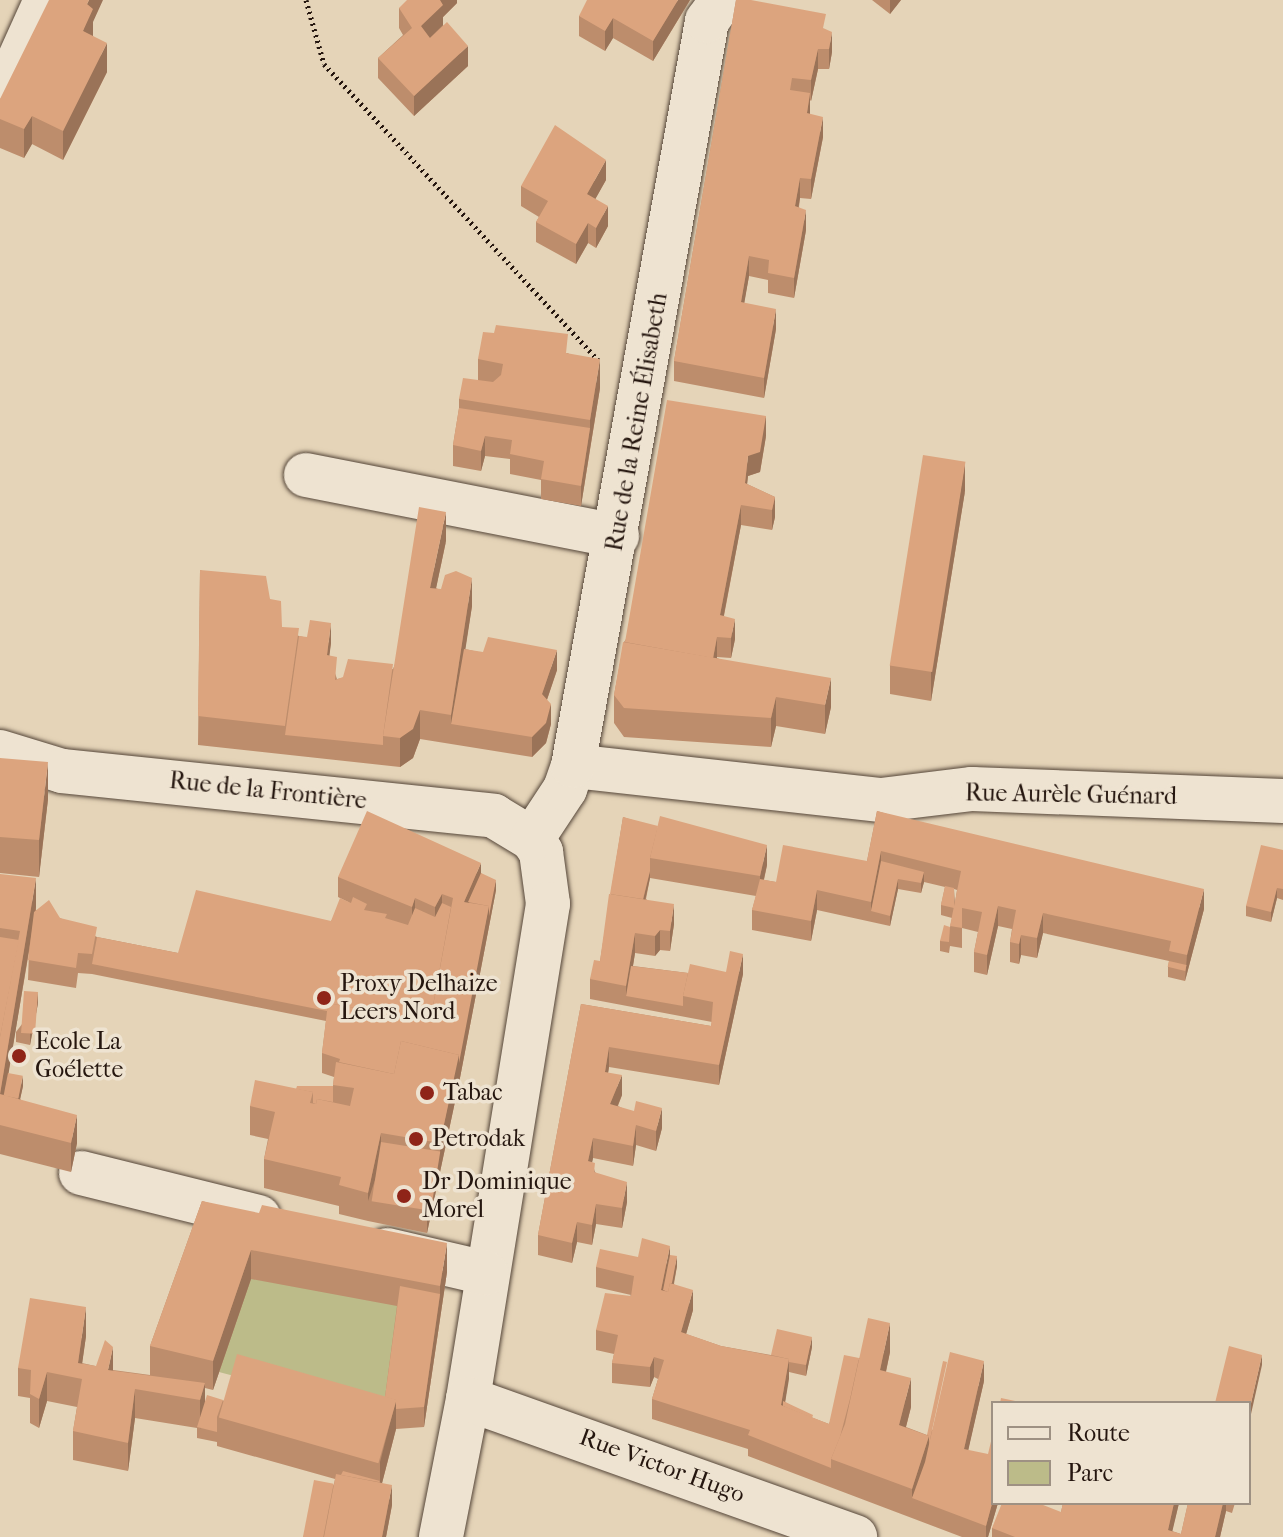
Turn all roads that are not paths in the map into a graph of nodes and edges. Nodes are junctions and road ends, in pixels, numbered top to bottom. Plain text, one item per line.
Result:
1 (46, 0) edge
2 (722, 0) edge
3 (0, 102) edge
4 (306, 475) dead end
5 (617, 536) junction
6 (0, 752) edge
7 (573, 766) junction
8 (1283, 801) edge
9 (532, 839) junction
10 (81, 1173) dead end
11 (294, 1226) edge
12 (340, 1238) edge
13 (486, 1273) junction
14 (468, 1399) junction
15 (441, 1537) edge
16 (855, 1537) edge

1 - 3 street
2 - 5 street, Rue de la Reine Élisabeth
4 - 5 street
5 - 7 street, Rue de la Reine Élisabeth
6 - 9 street, Rue de la Frontière
7 - 8 street, Rue Aurèle Guénard
7 - 9 street, Rue de la Reine Élisabeth
9 - 13 street
10 - 11 street
12 - 13 street
13 - 14 street
14 - 15 street
14 - 16 street, Rue Victor Hugo

